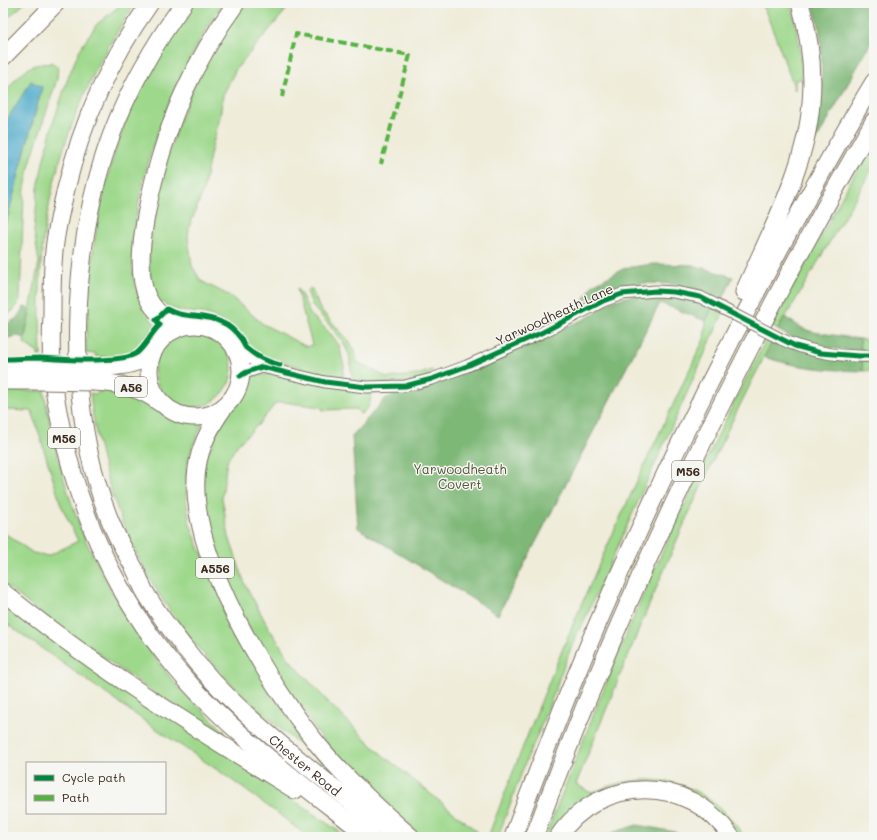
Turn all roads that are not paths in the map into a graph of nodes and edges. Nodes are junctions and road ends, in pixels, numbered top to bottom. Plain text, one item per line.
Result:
1 (56, 3) edge
2 (150, 3) edge
3 (184, 3) edge
4 (236, 3) edge
5 (800, 3) edge
6 (3, 57) edge
7 (874, 82) edge
8 (874, 121) edge
9 (183, 326) junction
10 (235, 350) junction
11 (150, 356) junction
12 (874, 356) edge
13 (3, 365) edge
14 (262, 367) junction
15 (38, 374) junction
16 (93, 374) junction
17 (240, 376) junction
18 (3, 381) edge
19 (698, 405) junction
20 (163, 406) junction
21 (226, 406) junction
22 (3, 592) edge
23 (323, 800) junction
24 (369, 837) edge
25 (394, 837) edge
26 (412, 837) edge
27 (513, 837) edge
28 (534, 837) edge
29 (558, 837) edge
30 (731, 837) edge

1 - 6 highway
2 - 23 highway, M56
3 - 25 highway, Chester Road / M56
4 - 9 highway
5 - 19 highway
7 - 19 highway, M56
8 - 28 highway, M56
9 - 10 highway, A56
9 - 11 highway, A56
10 - 14 street, Yarwoodheath Lane
10 - 17 highway, A56
11 - 16 highway, A56
11 - 20 highway, A56
12 - 14 street, Yarwoodheath Lane, bridge
13 - 15 highway, A56
14 - 17 street
15 - 16 highway, A56, bridge
15 - 18 highway, A56
16 - 20 highway, A56
17 - 21 highway, A56
19 - 27 highway, M56
20 - 21 highway, A56
21 - 26 highway, A556
22 - 23 highway
23 - 24 highway, Chester Road
29 - 30 highway

